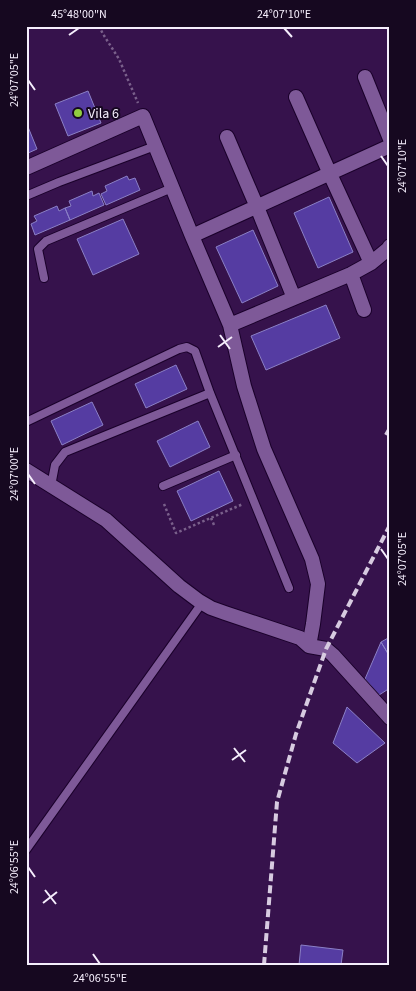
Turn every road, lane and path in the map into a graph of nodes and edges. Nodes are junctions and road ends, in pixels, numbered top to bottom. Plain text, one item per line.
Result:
1 (99, 26) edge
2 (365, 77) dead end
3 (296, 97) dead end
4 (143, 116) junction
5 (227, 137) dead end
6 (390, 139) edge
7 (155, 146) junction
8 (390, 146) edge
9 (26, 168) edge
10 (330, 174) junction
11 (172, 188) junction
12 (26, 196) edge
13 (257, 207) junction
14 (192, 236) junction
15 (390, 246) edge
16 (371, 263) junction
17 (351, 274) junction
18 (44, 278) dead end
19 (294, 298) junction
20 (364, 310) dead end
21 (230, 325) junction
22 (210, 393) junction
23 (26, 422) edge
24 (236, 455) junction
25 (26, 470) edge
26 (51, 486) junction
27 (164, 486) dead end
28 (254, 499) junction
29 (164, 504) dead end
30 (211, 518) junction
31 (214, 525) dead end
32 (289, 588) dead end
33 (202, 603) junction
34 (309, 646) junction
35 (390, 718) edge
36 (26, 850) edge

1 - 4 path
2 - 6 street
3 - 10 street
4 - 7 street
4 - 9 street
5 - 13 street
7 - 11 street
7 - 12 lane
8 - 10 street
10 - 13 street
10 - 16 street
11 - 14 street
11 - 18 lane
13 - 14 street
13 - 19 street
14 - 21 street
15 - 16 street
16 - 17 street
17 - 19 street
17 - 20 street
19 - 21 street
21 - 34 street
22 - 23 lane
22 - 24 lane
22 - 26 lane
24 - 27 lane
24 - 28 lane
25 - 26 street
26 - 33 street
28 - 30 path
28 - 32 lane
29 - 30 path
30 - 31 path
33 - 34 street
33 - 36 lane
34 - 35 street

